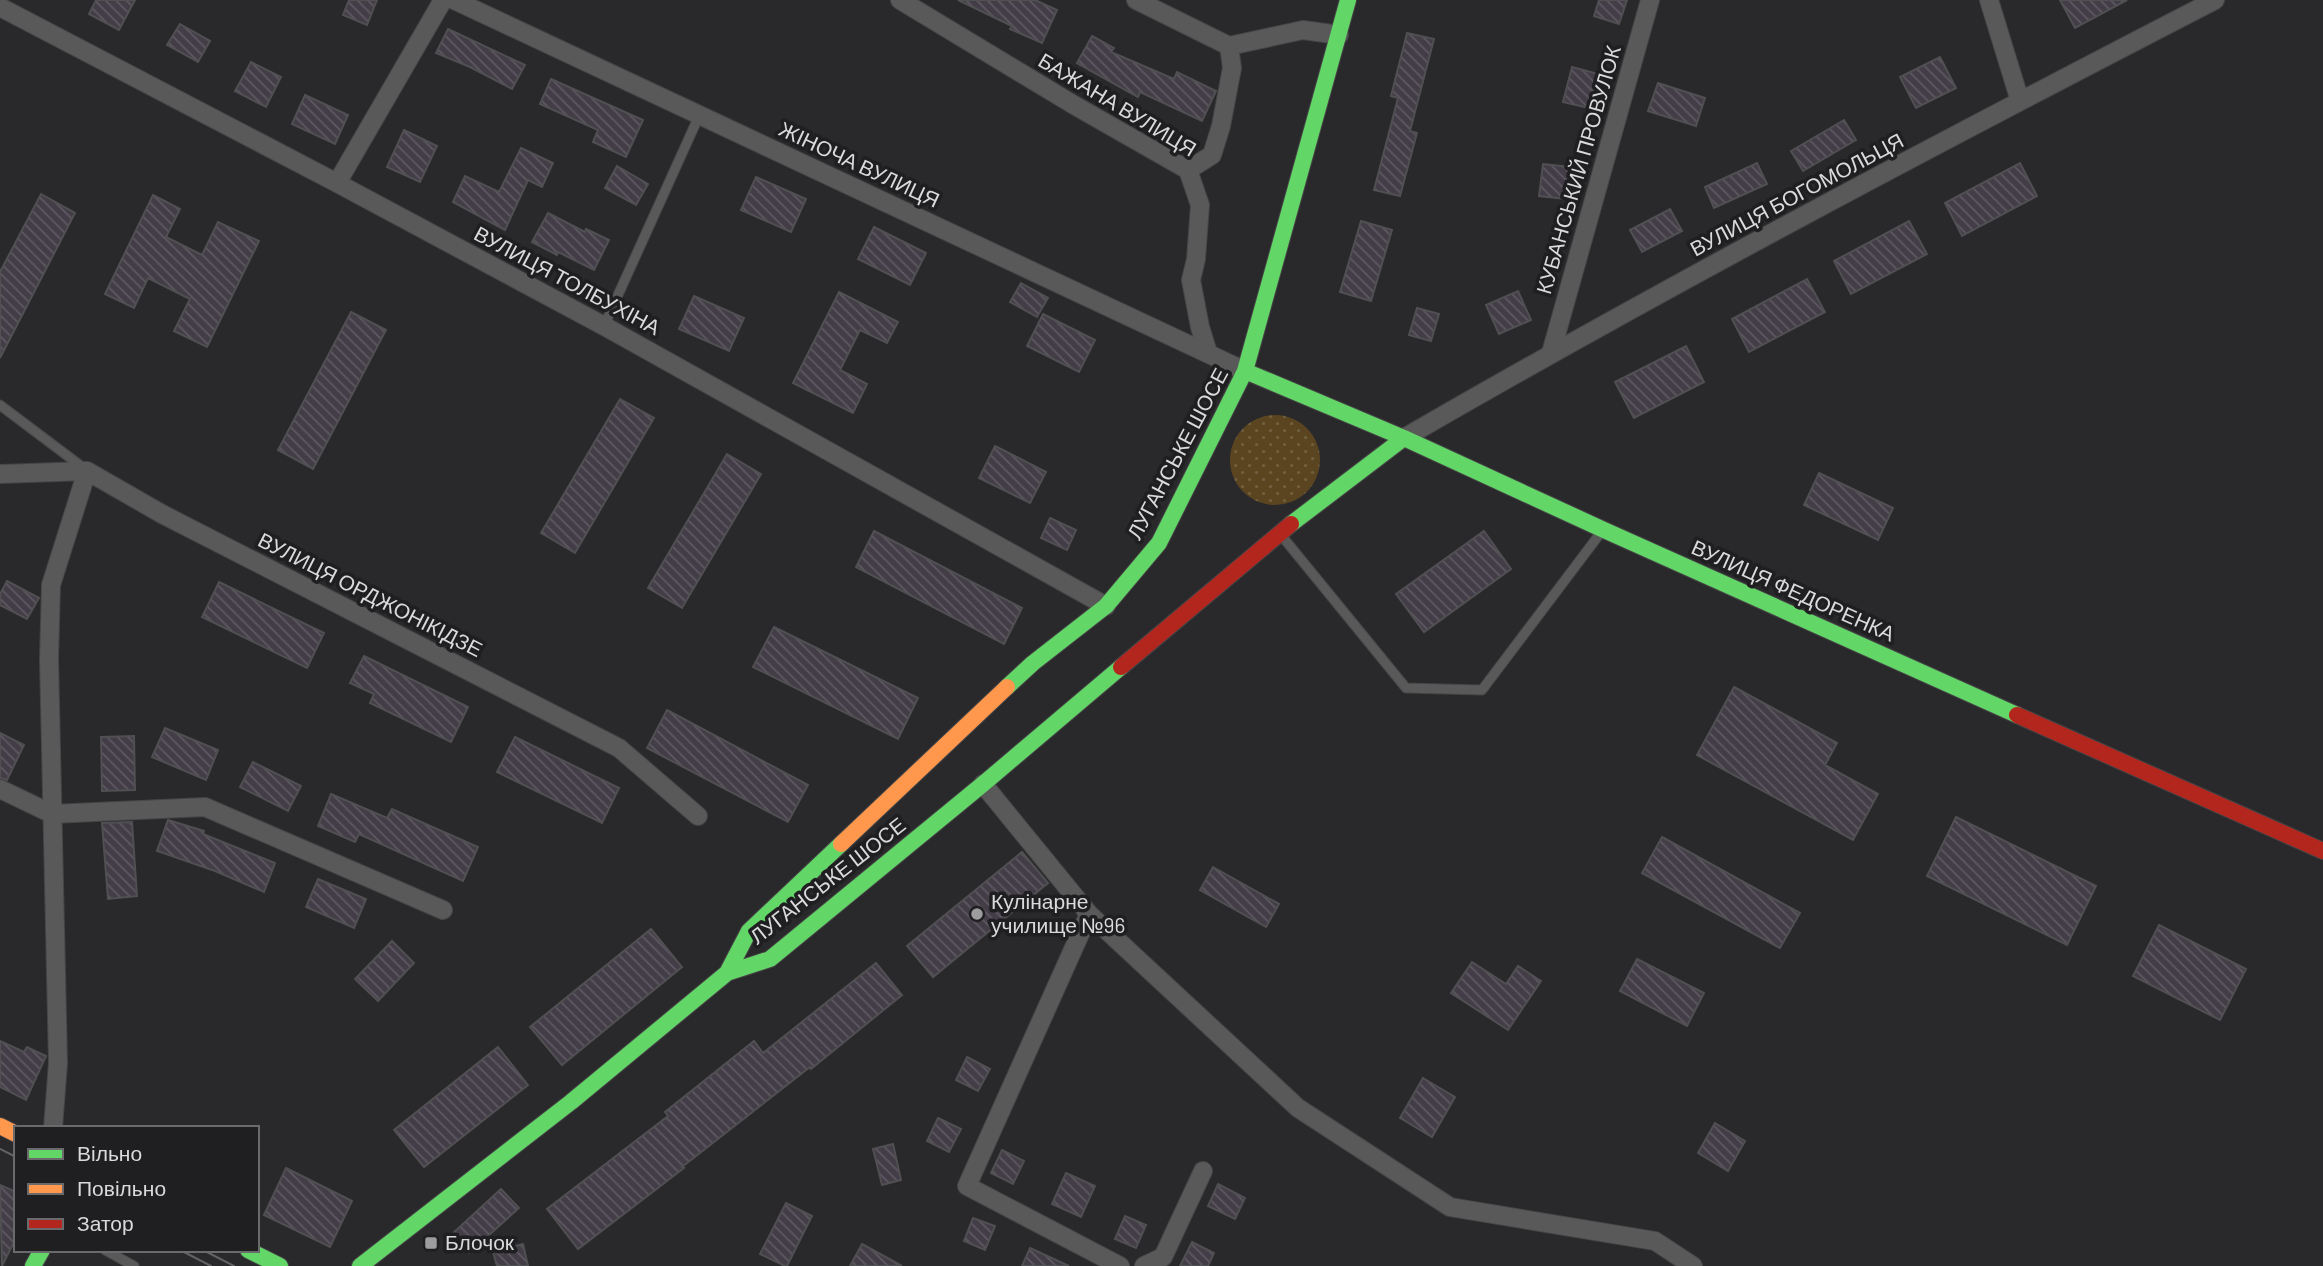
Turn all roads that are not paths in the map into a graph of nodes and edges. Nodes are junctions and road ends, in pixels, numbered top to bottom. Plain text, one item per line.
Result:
1 (443, 0) edge
2 (454, 0) edge
3 (900, 0) edge
4 (1136, 0) edge
5 (1348, 0) edge
6 (1650, 0) edge
7 (1989, 0) edge
8 (2216, 0) edge
9 (0, 8) edge
10 (1339, 35) junction
11 (1229, 46) junction
12 (2020, 101) junction
13 (699, 116) junction
14 (1188, 170) junction
15 (337, 183) junction
16 (604, 326) junction
17 (1551, 353) junction
18 (1208, 354) junction
19 (1245, 371) junction
20 (0, 405) edge
21 (1404, 438) junction
22 (87, 471) junction
23 (0, 474) edge
24 (1604, 530) junction
25 (1279, 533) junction
26 (1105, 606) junction
27 (983, 784) junction
28 (0, 789) edge
29 (52, 814) junction
30 (698, 816) dead end
31 (2323, 851) edge
32 (443, 910) dead end
33 (1089, 914) junction
34 (727, 973) junction
35 (53, 1126) edge
36 (1203, 1171) dead end
37 (109, 1252) edge
38 (252, 1252) edge
39 (134, 1266) edge
40 (280, 1266) edge
41 (360, 1266) edge
42 (1120, 1266) edge
43 (1144, 1266) edge
44 (1693, 1266) edge

1 - 15 street
2 - 13 street, ЖІНОЧА ВУЛИЦЯ
3 - 14 street, БАЖАНА ВУЛИЦЯ
4 - 11 street
5 - 10 main road, ЛУГАНСЬКЕ ШОСЕ
6 - 17 street, КУБАНСЬКИЙ ПРОВУЛОК
7 - 12 street
8 - 12 street, ВУЛИЦЯ БОГОМОЛЬЦЯ
9 - 15 street, ВУЛИЦЯ ТОЛБУХІНА
10 - 11 street
10 - 19 main road, ЛУГАНСЬКЕ ШОСЕ
11 - 14 street
12 - 17 street, ВУЛИЦЯ БОГОМОЛЬЦЯ
13 - 16 lane
13 - 18 street, ЖІНОЧА ВУЛИЦЯ
14 - 18 street, БАЖАНА ВУЛИЦЯ
15 - 16 street, ВУЛИЦЯ ТОЛБУХІНА
16 - 26 street, ВУЛИЦЯ ТОЛБУХІНА
17 - 21 street, ВУЛИЦЯ БОГОМОЛЬЦЯ
18 - 19 street, ЖІНОЧА ВУЛИЦЯ
19 - 21 main road, ВУЛИЦЯ ФЕДОРЕНКА
19 - 26 main road, ЛУГАНСЬКЕ ШОСЕ
20 - 22 lane
21 - 24 main road, ВУЛИЦЯ ФЕДОРЕНКА
21 - 25 main road, ЛУГАНСЬКЕ ШОСЕ
22 - 23 street
22 - 29 street
22 - 30 street, ВУЛИЦЯ ОРДЖОНІКІДЗЕ
24 - 25 lane
24 - 31 main road, ВУЛИЦЯ ФЕДОРЕНКА
25 - 27 main road, ЛУГАНСЬКЕ ШОСЕ
26 - 34 main road, ЛУГАНСЬКЕ ШОСЕ
27 - 33 street
27 - 34 main road, ЛУГАНСЬКЕ ШОСЕ
28 - 29 street
29 - 32 street
29 - 35 street
33 - 42 street
33 - 44 street
34 - 41 main road, ЛУГАНСЬКЕ ШОСЕ
36 - 43 street
37 - 39 lane
38 - 40 main road

